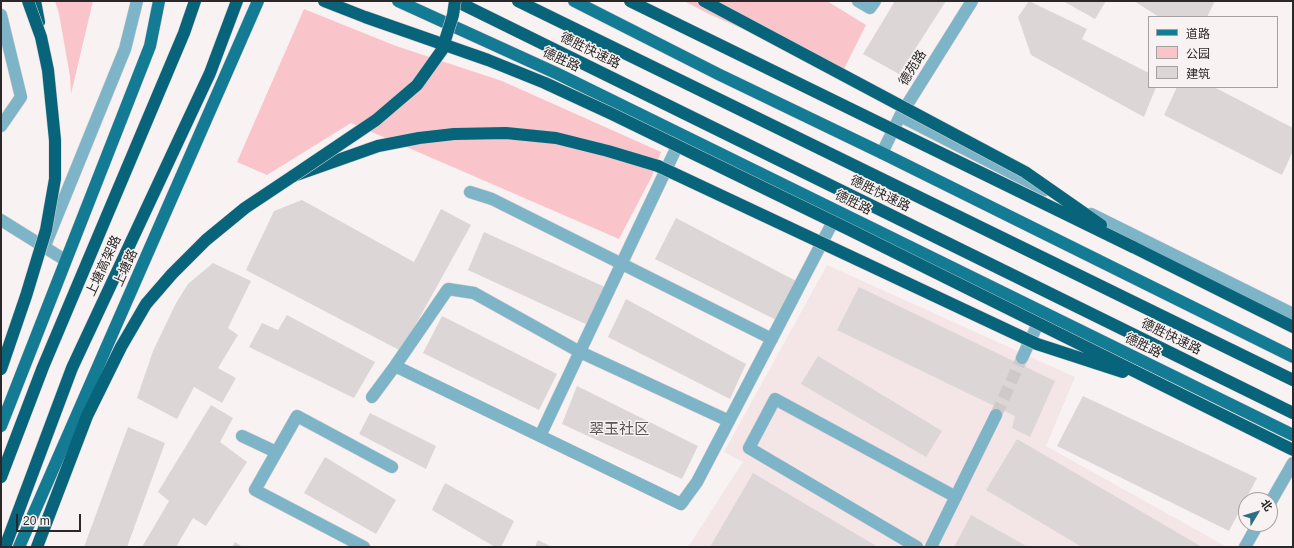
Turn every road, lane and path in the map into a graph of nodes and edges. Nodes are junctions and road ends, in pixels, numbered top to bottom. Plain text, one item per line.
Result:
1 (28, 1) edge
2 (35, 1) edge
3 (137, 1) edge
4 (160, 1) edge
5 (195, 1) edge
6 (237, 1) edge
7 (258, 1) edge
8 (324, 1) edge
9 (398, 1) edge
10 (455, 1) edge
11 (518, 1) edge
12 (574, 1) edge
13 (630, 1) edge
14 (704, 1) edge
15 (858, 1) edge
16 (875, 1) edge
17 (972, 1) edge
18 (1, 15) edge
19 (41, 37) junction
20 (900, 116) junction
21 (1, 126) edge
22 (683, 135) junction
23 (882, 153) junction
24 (293, 176) junction
25 (470, 192) dead end
26 (838, 211) junction
27 (1, 220) edge
28 (1133, 247) junction
29 (44, 248) junction
30 (65, 260) junction
31 (622, 264) junction
32 (1043, 312) junction
33 (1293, 314) edge
34 (1293, 327) edge
35 (772, 339) junction
36 (1, 352) edge
37 (580, 352) junction
38 (1293, 357) edge
39 (1022, 358) tunnel mouth
40 (395, 366) junction
41 (1, 369) edge
42 (1293, 380) edge
43 (1164, 385) junction
44 (372, 397) dead end
45 (1293, 413) edge
46 (996, 414) tunnel mouth
47 (729, 421) junction
48 (1, 426) edge
49 (1293, 435) edge
50 (242, 436) dead end
51 (540, 436) junction
52 (1293, 450) edge
53 (276, 452) junction
54 (1293, 463) edge
55 (392, 467) dead end
56 (1, 477) edge
57 (1276, 492) edge
58 (956, 498) junction
59 (1253, 532) edge
60 (4, 547) edge
61 (19, 547) edge
62 (37, 547) edge
63 (364, 547) edge
64 (917, 547) edge
65 (931, 547) edge
66 (1245, 547) edge

1 - 19 highway, bridge
2 - 19 highway, bridge
3 - 29 street
4 - 30 main road
5 - 56 highway, 上塘高架路
6 - 60 highway, 上塘高架路
7 - 61 main road, 上塘路
8 - 43 highway, bridge
9 - 22 main road, 德胜路
10 - 24 highway, bridge
10 - 45 highway, 德胜快速路
11 - 42 highway, 德胜快速路
12 - 23 main road
13 - 28 highway, bridge
14 - 28 highway, bridge
15 - 16 street
17 - 20 street, 德苑路
18 - 21 street
19 - 41 highway, bridge
20 - 23 street, 德苑路
20 - 33 street
22 - 26 main road, 德胜路
22 - 31 street
23 - 38 main road
24 - 43 highway, bridge
24 - 62 highway
25 - 31 street
26 - 32 main road, 德胜路
26 - 35 street
27 - 29 street
28 - 34 highway
29 - 30 street
29 - 36 street
30 - 48 main road
31 - 35 street
31 - 37 street
32 - 39 street
32 - 49 main road, 德胜路
35 - 47 street
37 - 40 street
37 - 47 street
37 - 51 street
40 - 44 street
40 - 51 street
43 - 52 highway, bridge
46 - 58 street
47 - 51 street
50 - 53 street
53 - 55 street
53 - 63 street
54 - 57 street
58 - 64 street
58 - 65 street
59 - 66 street

